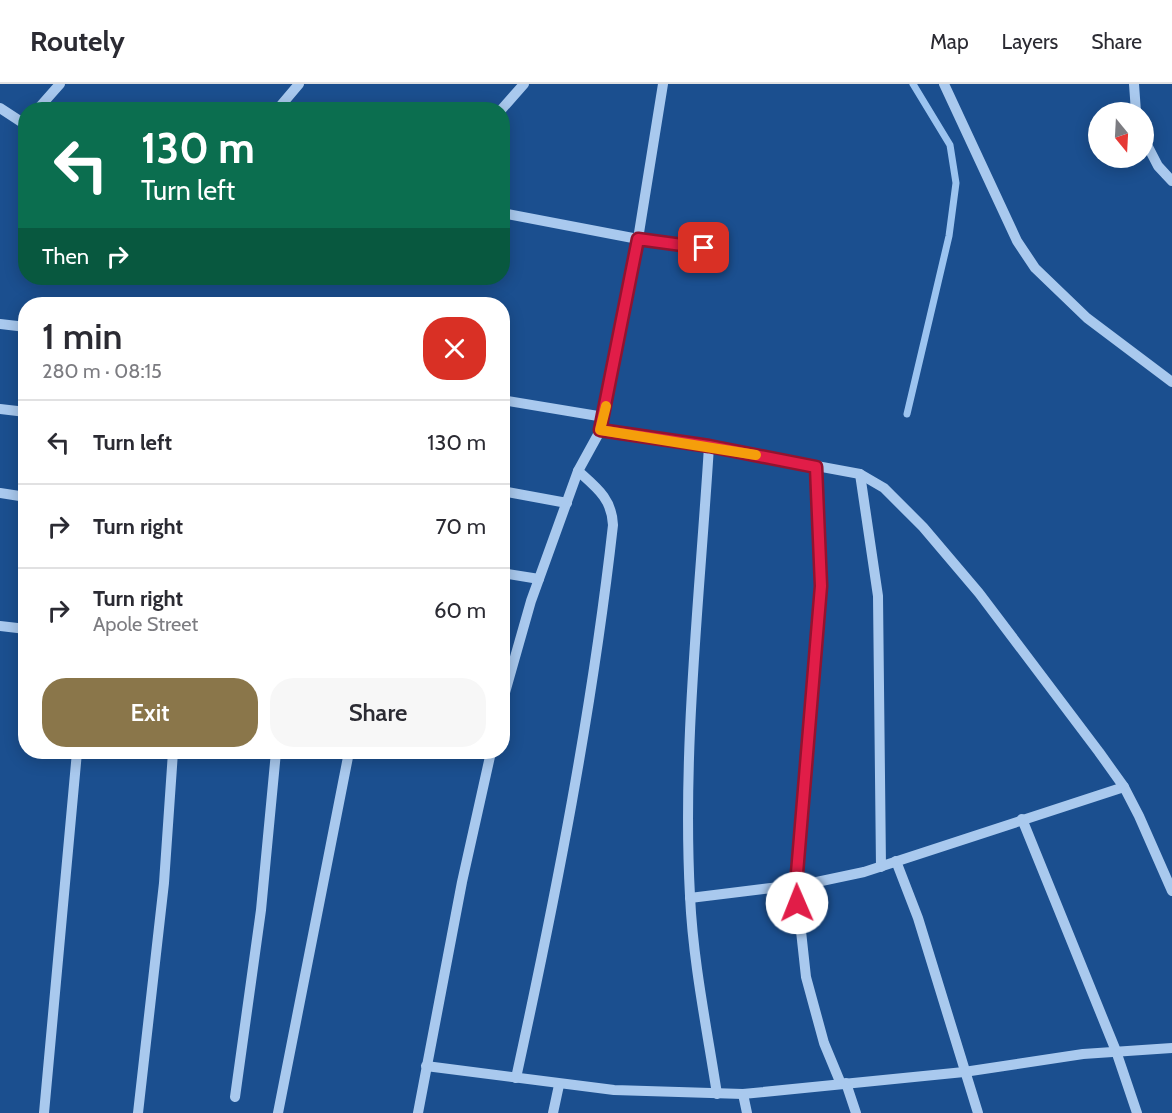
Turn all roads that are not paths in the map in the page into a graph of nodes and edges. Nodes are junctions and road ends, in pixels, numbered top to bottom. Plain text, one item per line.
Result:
1 (60, 84) edge
2 (299, 84) edge
3 (524, 84) edge
4 (663, 84) edge
5 (945, 84) edge
6 (1134, 84) edge
7 (44, 102) edge
8 (284, 102) edge
9 (508, 102) edge
10 (1135, 102) edge
11 (0, 108) edge
12 (18, 120) edge
13 (1154, 158) edge
14 (1172, 181) edge
15 (510, 215) edge
16 (638, 239) junction
17 (704, 248) dead end
18 (0, 324) edge
19 (18, 326) edge
20 (1172, 382) edge
21 (510, 401) edge
22 (0, 409) edge
23 (18, 411) edge
24 (604, 417) junction
25 (600, 430) junction
26 (709, 446) junction
27 (816, 467) junction
28 (578, 471) junction
29 (860, 474) junction
30 (510, 492) edge
31 (0, 493) edge
32 (18, 496) edge
33 (567, 503) junction
34 (510, 574) edge
35 (539, 579) junction
36 (0, 626) edge
37 (18, 628) edge
38 (510, 676) edge
39 (76, 759) edge
40 (173, 759) edge
41 (275, 759) edge
42 (348, 759) edge
43 (489, 759) edge
44 (1124, 787) junction
45 (1022, 819) junction
46 (896, 861) junction
47 (881, 867) junction
48 (796, 885) junction
49 (1172, 891) edge
50 (690, 898) junction
51 (1172, 1048) edge
52 (1116, 1052) junction
53 (426, 1066) junction
54 (964, 1072) junction
55 (516, 1078) junction
56 (844, 1083) junction
57 (559, 1085) junction
58 (717, 1094) junction
59 (742, 1094) junction
60 (235, 1097) dead end
61 (44, 1113) edge
62 (138, 1113) edge
63 (278, 1113) edge
64 (418, 1113) edge
65 (553, 1113) edge
66 (747, 1113) edge
67 (856, 1113) edge
68 (978, 1113) edge
69 (1137, 1113) edge

1 - 7 street
2 - 8 street
3 - 9 street
4 - 16 street
5 - 20 street
6 - 10 street
11 - 12 street
13 - 14 street
15 - 16 street
16 - 17 street
16 - 24 street
18 - 19 street
21 - 24 street
22 - 23 street
24 - 25 street
25 - 26 street
25 - 28 street
26 - 27 street
26 - 50 street
27 - 29 street
27 - 48 street
28 - 33 street
28 - 55 street
29 - 44 street
29 - 47 street
30 - 33 street
31 - 32 street
33 - 35 street
34 - 35 street
35 - 38 street
36 - 37 street
39 - 61 street
40 - 62 street
41 - 60 street
42 - 63 street
43 - 53 street
44 - 45 street
44 - 49 street
45 - 46 street
45 - 52 street
46 - 47 street
46 - 54 street
47 - 48 street
48 - 50 street
48 - 56 street
50 - 58 street
51 - 52 street
52 - 54 street
52 - 69 street
53 - 55 street
53 - 64 street
54 - 56 street
54 - 68 street
55 - 57 street
56 - 59 street
56 - 67 street
57 - 58 street
57 - 65 street
58 - 59 street
59 - 66 street

